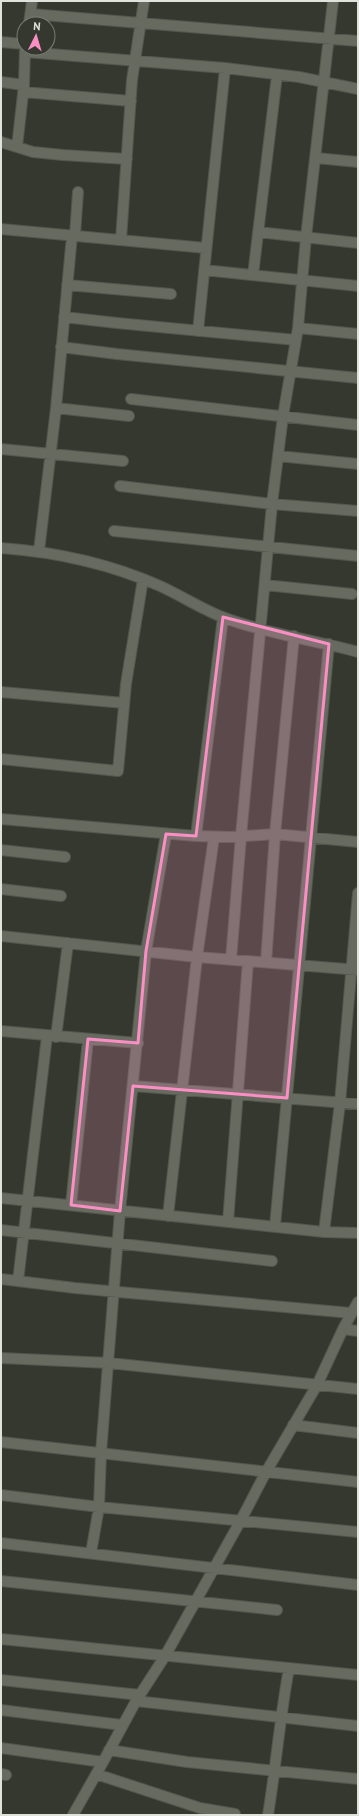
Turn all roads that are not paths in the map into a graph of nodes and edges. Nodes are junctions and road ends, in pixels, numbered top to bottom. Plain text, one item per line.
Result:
1 (32, 1) edge
2 (144, 1) edge
3 (333, 1) edge
4 (30, 16) edge
5 (56, 20) edge
6 (140, 24) junction
7 (329, 39) junction
8 (358, 41) edge
9 (1, 42) edge
10 (16, 46) edge
11 (56, 51) edge
12 (25, 56) edge
13 (135, 60) junction
14 (226, 68) junction
15 (277, 74) junction
16 (1, 82) edge
17 (325, 82) junction
18 (24, 88) junction
19 (358, 89) edge
20 (131, 102) junction
21 (1, 142) edge
22 (17, 148) junction
23 (316, 158) junction
24 (127, 159) junction
25 (358, 162) edge
26 (78, 192) dead end
27 (1, 229) edge
28 (258, 232) junction
29 (74, 235) junction
30 (306, 237) junction
31 (121, 240) junction
32 (358, 243) edge
33 (206, 248) junction
34 (204, 270) junction
35 (253, 275) junction
36 (302, 280) junction
37 (67, 284) junction
38 (358, 286) edge
39 (171, 294) dead end
40 (64, 317) junction
41 (298, 328) junction
42 (198, 331) junction
43 (358, 334) edge
44 (296, 340) junction
45 (61, 347) junction
46 (290, 370) junction
47 (358, 378) edge
48 (131, 399) dead end
49 (56, 408) junction
50 (129, 416) dead end
51 (283, 416) junction
52 (358, 425) edge
53 (1, 449) edge
54 (50, 455) junction
55 (278, 456) junction
56 (123, 461) dead end
57 (358, 464) edge
58 (120, 486) dead end
59 (272, 504) junction
60 (358, 510) edge
61 (114, 531) dead end
62 (269, 547) junction
63 (1, 548) edge
64 (39, 551) junction
65 (358, 556) edge
66 (143, 580) junction
67 (265, 585) junction
68 (352, 594) dead end
69 (224, 617) junction
70 (260, 628) junction
71 (294, 636) junction
72 (329, 644) junction
73 (358, 652) edge
74 (1, 692) edge
75 (124, 703) junction
76 (1, 759) edge
77 (1, 819) edge
78 (166, 834) junction
79 (275, 834) junction
80 (196, 836) junction
81 (241, 836) junction
82 (214, 837) junction
83 (312, 837) junction
84 (358, 842) edge
85 (1, 850) edge
86 (65, 857) dead end
87 (1, 889) edge
88 (358, 893) edge
89 (61, 896) dead end
90 (1, 936) edge
91 (68, 943) junction
92 (146, 951) junction
93 (197, 957) junction
94 (231, 960) junction
95 (248, 961) junction
96 (266, 962) junction
97 (300, 965) junction
98 (354, 969) edge
99 (1, 1031) edge
100 (51, 1036) junction
101 (88, 1039) junction
102 (138, 1044) junction
103 (133, 1086) junction
104 (181, 1091) junction
105 (238, 1095) junction
106 (287, 1098) junction
107 (340, 1103) junction
108 (358, 1104) edge
109 (1, 1198) edge
110 (27, 1201) junction
111 (71, 1205) junction
112 (120, 1211) junction
113 (168, 1216) junction
114 (228, 1222) junction
115 (275, 1226) junction
116 (1, 1230) edge
117 (23, 1232) junction
118 (324, 1232) junction
119 (358, 1233) edge
120 (118, 1243) junction
121 (272, 1261) dead end
122 (1, 1279) edge
123 (18, 1281) junction
124 (114, 1291) junction
125 (358, 1302) edge
126 (351, 1313) junction
127 (343, 1329) junction
128 (358, 1331) edge
129 (1, 1358) edge
130 (109, 1363) junction
131 (317, 1385) junction
132 (358, 1389) edge
133 (294, 1425) junction
134 (358, 1434) edge
135 (1, 1442) edge
136 (101, 1453) junction
137 (266, 1472) junction
138 (358, 1482) edge
139 (1, 1495) edge
140 (99, 1507) junction
141 (241, 1520) junction
142 (358, 1532) edge
143 (1, 1543) edge
144 (91, 1553) junction
145 (215, 1568) junction
146 (1, 1581) edge
147 (358, 1585) edge
148 (194, 1601) junction
149 (277, 1610) dead end
150 (1, 1639) edge
151 (165, 1656) junction
152 (289, 1668) junction
153 (358, 1675) edge
154 (1, 1680) edge
155 (138, 1698) junction
156 (1, 1710) edge
157 (280, 1717) junction
158 (122, 1725) junction
159 (358, 1726) edge
160 (1, 1748) edge
161 (109, 1750) junction
162 (103, 1762) junction
163 (276, 1770) junction
164 (96, 1774) junction
165 (358, 1779) edge
166 (75, 1814) edge
167 (235, 1814) edge
168 (268, 1815) edge

1 - 4 street
2 - 6 street
3 - 7 street
5 - 6 street
6 - 7 street
6 - 13 street
7 - 8 street
7 - 17 street
9 - 10 street
11 - 13 street
12 - 18 street
13 - 14 street
13 - 20 street
14 - 15 street
14 - 33 street
15 - 17 street
15 - 28 street
16 - 18 street
17 - 19 street
17 - 23 street
18 - 20 street
18 - 22 street
20 - 24 street
21 - 22 street
22 - 24 street
23 - 25 street
23 - 30 street
24 - 31 street
26 - 29 street
27 - 29 street
28 - 30 street
28 - 35 street
29 - 31 street
29 - 37 street
30 - 32 street
30 - 36 street
31 - 33 street
33 - 34 street
34 - 35 street
34 - 42 street
35 - 36 street
36 - 38 street
36 - 41 street
37 - 39 street
37 - 40 street
40 - 42 street
40 - 45 street
41 - 43 street
41 - 44 street
42 - 44 street
44 - 46 street
45 - 46 street
45 - 49 street
46 - 47 street
46 - 51 street
48 - 51 street
49 - 50 street
49 - 54 street
51 - 52 street
51 - 55 street
53 - 54 street
54 - 56 street
54 - 64 street
55 - 57 street
55 - 59 street
58 - 59 street
59 - 60 street
59 - 62 street
61 - 62 street
62 - 65 street
62 - 67 street
63 - 64 street
64 - 66 street
66 - 69 street
66 - 75 street
67 - 68 street
67 - 70 street
69 - 70 street
69 - 80 street
70 - 71 street
70 - 81 street
71 - 72 street
71 - 79 street
72 - 73 street
72 - 83 street
74 - 75 street
75 - 76 street
77 - 78 street
78 - 80 street
78 - 92 street
79 - 81 street
79 - 83 street
79 - 96 street
80 - 82 street
81 - 82 street
81 - 94 street
82 - 93 street
83 - 84 street
83 - 97 street
85 - 86 street
87 - 89 street
88 - 98 street
90 - 91 street
91 - 92 street
91 - 100 street
92 - 93 street
92 - 102 street
93 - 94 street
93 - 104 street
94 - 95 street
95 - 96 street
95 - 105 street
96 - 97 street
97 - 98 street
97 - 106 street
98 - 107 street
99 - 100 street
100 - 101 street
100 - 110 street
101 - 102 street
101 - 111 street
102 - 103 street
103 - 104 street
103 - 112 street
104 - 105 street
104 - 113 street
105 - 106 street
105 - 114 street
106 - 107 street
106 - 115 street
107 - 108 street
107 - 118 street
109 - 110 street
110 - 111 street
110 - 117 street
111 - 112 street
112 - 113 street
112 - 120 street
113 - 114 street
114 - 115 street
115 - 118 street
116 - 117 street
117 - 120 street
117 - 123 street
118 - 119 street
120 - 121 street
120 - 124 street
122 - 123 street
123 - 124 street
124 - 126 street
124 - 130 street
125 - 126 street
126 - 127 street
127 - 128 street
127 - 131 street
129 - 130 street
130 - 131 street
130 - 136 street
131 - 132 street
131 - 133 street
133 - 134 street
133 - 137 street
135 - 136 street
136 - 137 street
136 - 140 street
137 - 138 street
137 - 141 street
139 - 140 street
140 - 141 street
140 - 144 street
141 - 142 street
141 - 145 street
143 - 144 street
144 - 145 street
145 - 147 street
145 - 148 street
146 - 148 street
148 - 149 street
148 - 151 street
150 - 151 street
151 - 152 street
151 - 155 street
152 - 153 street
152 - 157 street
154 - 155 street
155 - 157 street
155 - 158 street
156 - 158 street
157 - 159 street
157 - 163 street
158 - 161 street
160 - 162 street
161 - 162 street
161 - 163 street
162 - 164 street
163 - 165 street
163 - 168 street
164 - 166 street
164 - 167 street

